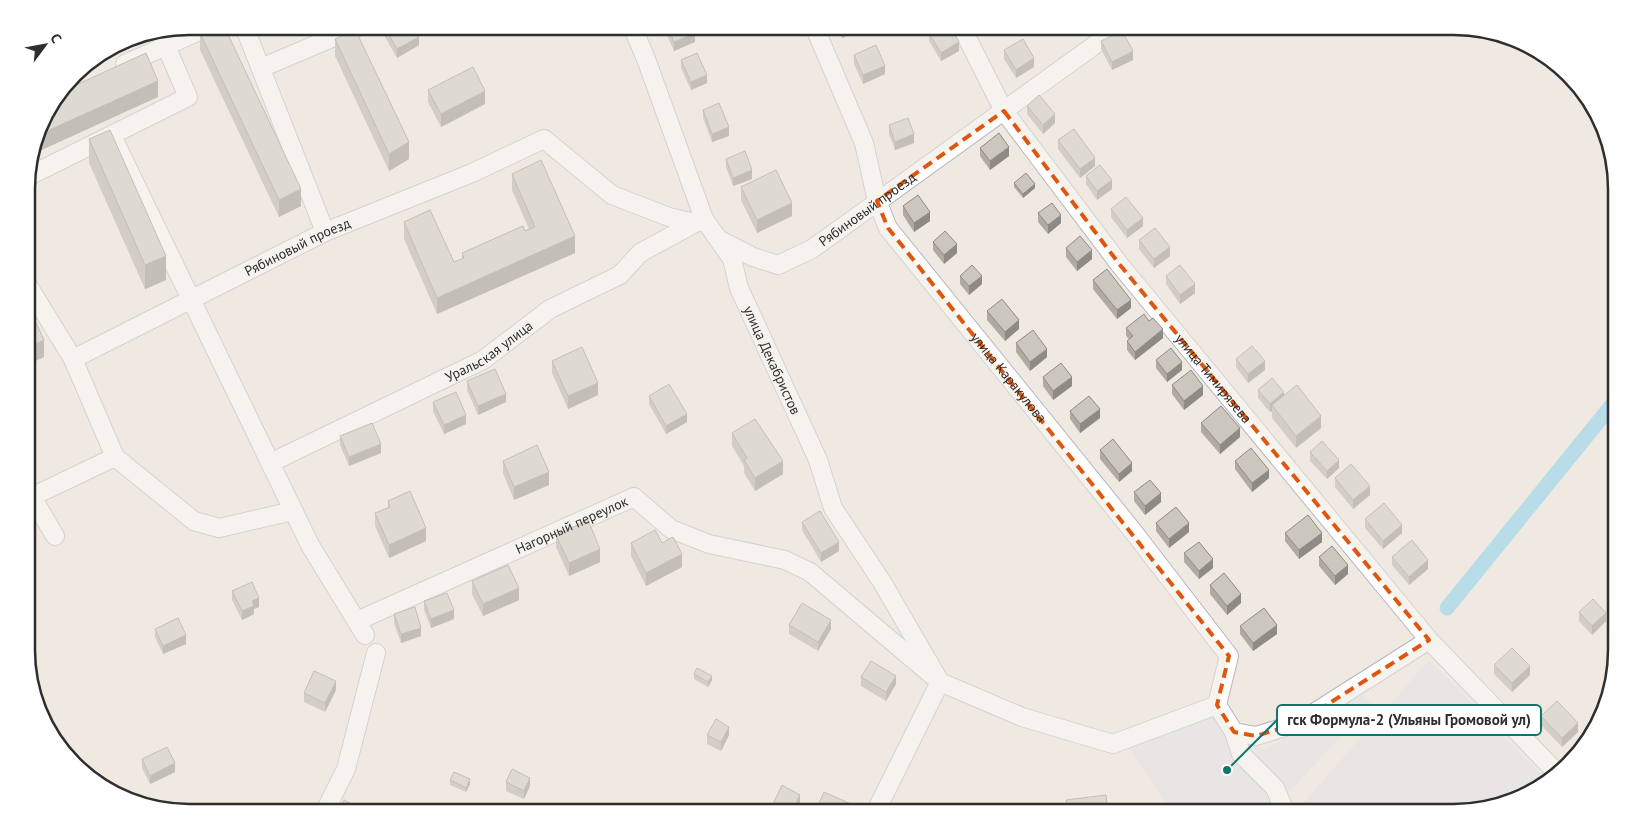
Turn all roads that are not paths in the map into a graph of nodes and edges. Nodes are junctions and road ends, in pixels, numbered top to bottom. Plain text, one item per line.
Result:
1 (248, 35) edge
2 (339, 35) edge
3 (636, 35) edge
4 (818, 35) edge
5 (966, 35) edge
6 (1109, 35) edge
7 (176, 36) edge
8 (163, 39) edge
9 (261, 68) junction
10 (113, 70) edge
11 (1004, 111) junction
12 (112, 136) junction
13 (36, 173) edge
14 (877, 201) junction
15 (699, 221) junction
16 (325, 232) junction
17 (719, 239) junction
18 (35, 297) edge
19 (191, 298) junction
20 (73, 359) junction
21 (115, 457) junction
22 (270, 463) junction
23 (35, 495) edge
24 (35, 507) edge
25 (294, 511) junction
26 (55, 536) dead end
27 (1429, 640) junction
28 (376, 653) dead end
29 (940, 682) junction
30 (1218, 705) junction
31 (1234, 732) junction
32 (1553, 769) edge
33 (329, 804) edge
34 (879, 804) edge
35 (1282, 804) edge

1 - 9 street
2 - 9 street
3 - 15 street, улица Декабристов
4 - 14 street, улица Каракулова
5 - 11 street, улица Тимирязева
6 - 11 street, Рябиновый проезд
7 - 8 street
8 - 10 street
8 - 12 street
9 - 16 street
11 - 14 street, Рябиновый проезд
11 - 27 street, улица Тимирязева
12 - 13 street
12 - 19 street
14 - 17 street, Рябиновый проезд
14 - 30 street, улица Каракулова
15 - 16 street, Рябиновый проезд
15 - 17 street, улица Декабристов
15 - 22 street, Уральская улица
16 - 19 street, Рябиновый проезд
17 - 29 street, улица Декабристов
18 - 20 street
19 - 20 street, Рябиновый проезд
19 - 22 street
20 - 21 street
21 - 23 street
21 - 25 street
22 - 25 street
24 - 26 street
25 - 29 street, Нагорный переулок
27 - 31 street
27 - 32 street, улица Тимирязева
28 - 33 street
29 - 30 street
29 - 34 street
30 - 31 street
31 - 35 street

